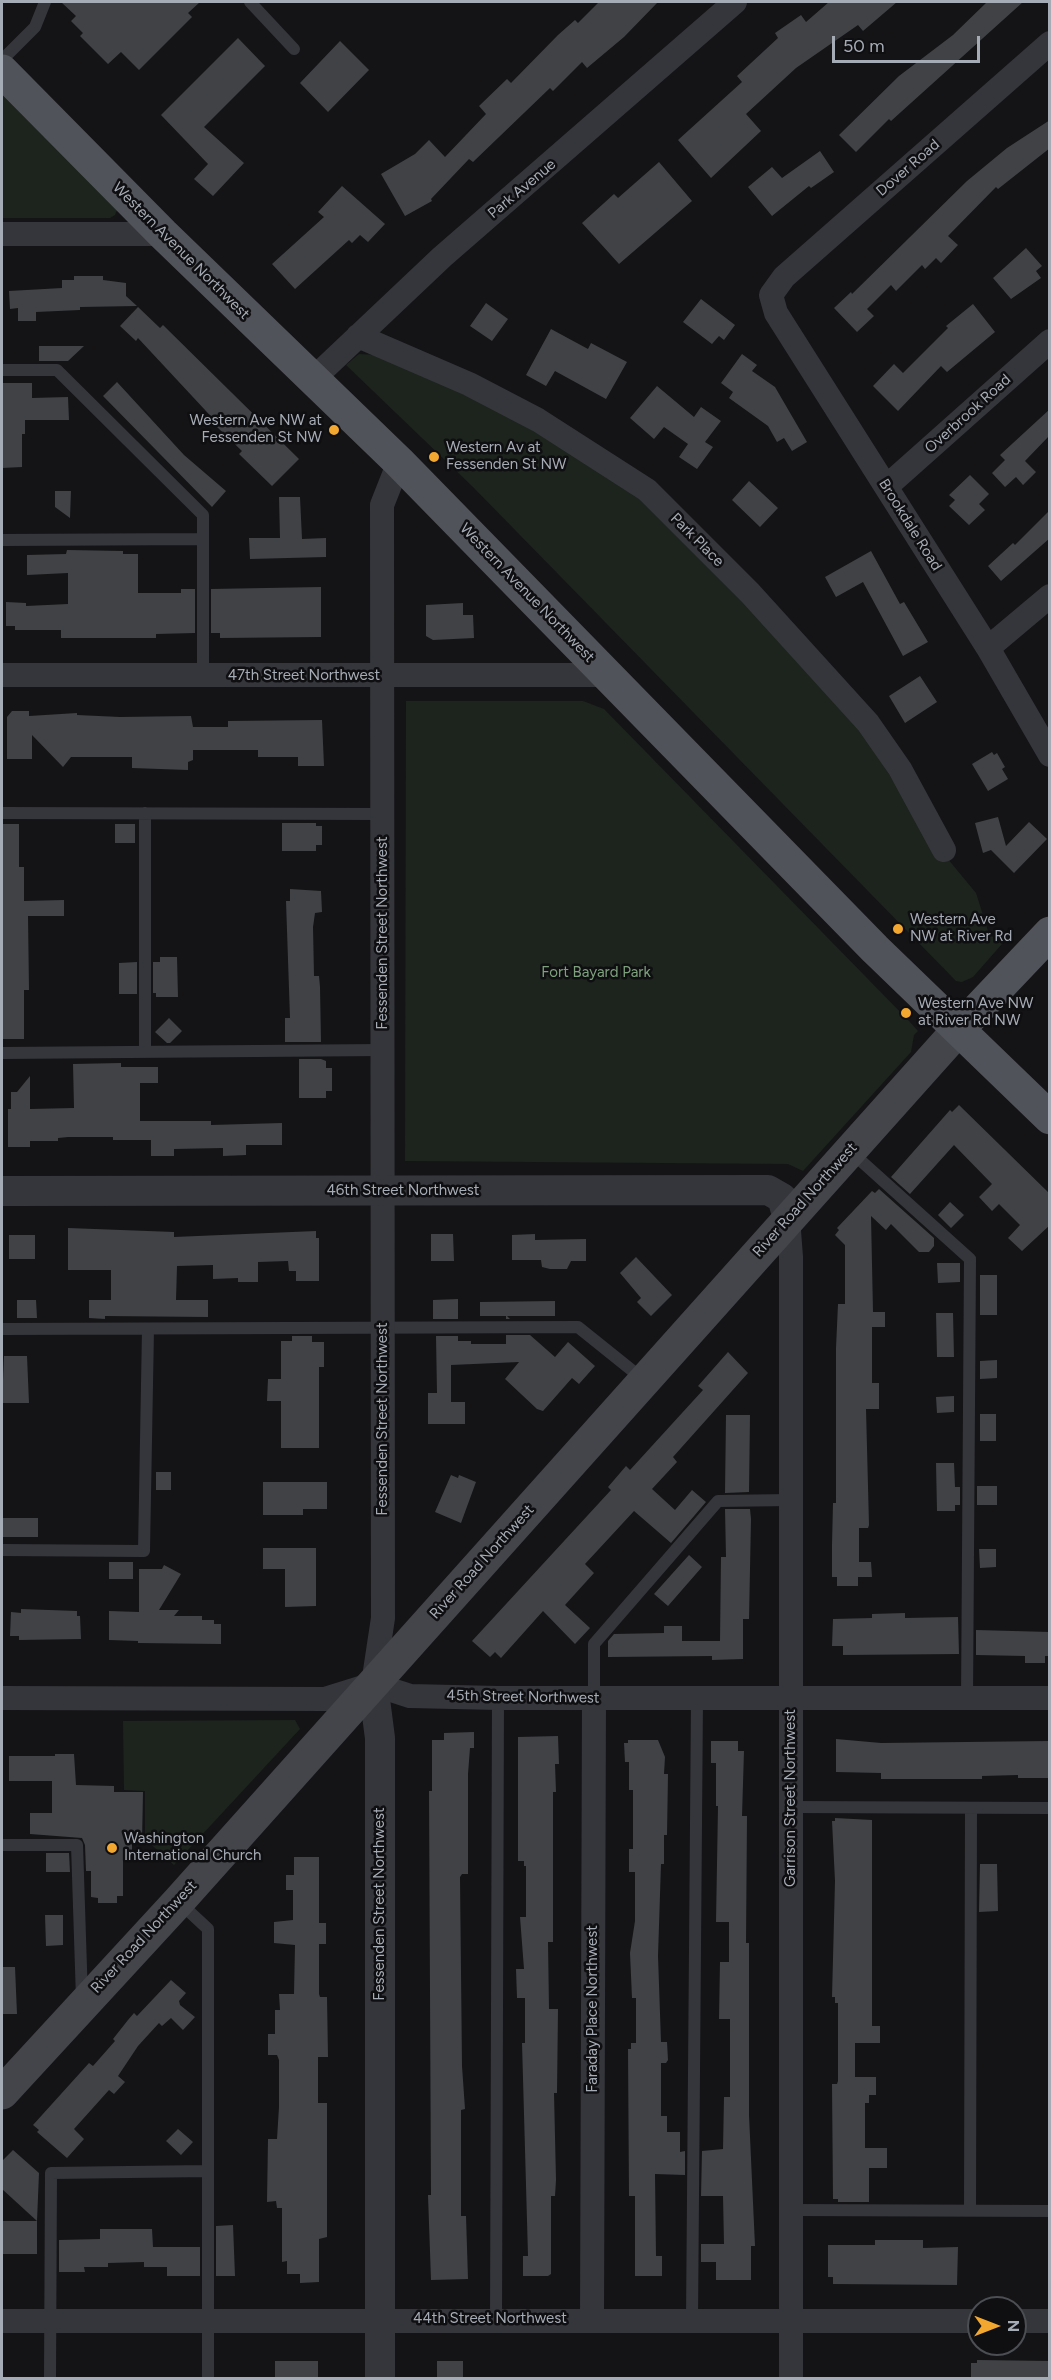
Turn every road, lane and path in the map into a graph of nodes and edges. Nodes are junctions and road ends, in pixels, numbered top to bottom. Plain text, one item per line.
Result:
1 (45, 2) edge
2 (250, 2) edge
3 (735, 2) edge
4 (1050, 44) edge
5 (294, 49) dead end
6 (2, 60) edge
7 (2, 70) edge
8 (2, 234) edge
9 (163, 234) junction
10 (771, 296) joint
11 (358, 336) junction
12 (1050, 341) edge
13 (2, 370) edge
14 (312, 380) junction
15 (399, 462) junction
16 (886, 487) junction
17 (203, 539) junction
18 (2, 540) edge
19 (1050, 596) edge
20 (988, 648) junction
21 (2, 675) edge
22 (607, 675) junction
23 (204, 676) junction
24 (383, 677) junction
25 (1050, 755) edge
26 (2, 813) edge
27 (145, 813) junction
28 (383, 814) junction
29 (944, 850) dead end
30 (1050, 933) edge
31 (959, 1029) junction
32 (382, 1050) junction
33 (145, 1052) junction
34 (2, 1053) edge
35 (1050, 1118) edge
36 (849, 1151) junction
37 (2, 1191) edge
38 (382, 1191) junction
39 (788, 1218) junction
40 (2, 1329) edge
41 (148, 1329) junction
42 (382, 1329) junction
43 (645, 1381) junction
44 (791, 1500) junction
45 (2, 1550) edge
46 (373, 1684) junction
47 (2, 1698) edge
48 (498, 1698) junction
49 (594, 1698) junction
50 (967, 1698) junction
51 (1050, 1698) edge
52 (697, 1699) junction
53 (791, 1699) junction
54 (791, 1807) junction
55 (971, 1808) junction
56 (1050, 1808) edge
57 (2, 1845) edge
58 (178, 1902) junction
59 (82, 2004) junction
60 (2, 2093) edge
61 (207, 2171) junction
62 (791, 2210) junction
63 (969, 2210) junction
64 (1050, 2211) edge
65 (380, 2319) junction
66 (592, 2319) junction
67 (208, 2320) junction
68 (496, 2320) junction
69 (692, 2320) junction
70 (791, 2320) junction
71 (967, 2320) edge
72 (2, 2321) edge
73 (50, 2321) junction
74 (1027, 2321) edge
75 (1050, 2321) edge
76 (50, 2379) edge
77 (208, 2379) edge
78 (380, 2379) edge
79 (791, 2379) edge

1 - 6 lane
2 - 5 lane
3 - 11 street, Park Avenue
4 - 10 street, Dover Road
7 - 9 main road, Western Avenue Northwest
8 - 9 street
9 - 14 main road, Western Avenue Northwest
10 - 16 street, Brookdale Road
11 - 14 street, Park Avenue
11 - 29 street, Park Place
12 - 16 street, Overbrook Road
13 - 17 lane
14 - 15 main road, Western Avenue Northwest
15 - 22 main road, Western Avenue Northwest
15 - 24 street, Fessenden Street Northwest
16 - 20 street, Brookdale Road
17 - 18 lane
17 - 23 lane
19 - 20 street
20 - 25 street, Brookdale Road
21 - 23 street, 47th Street Northwest
22 - 24 street, 47th Street Northwest
22 - 31 main road, Western Avenue Northwest
23 - 24 street, 47th Street Northwest
24 - 28 street, Fessenden Street Northwest
26 - 27 lane
27 - 28 lane
27 - 33 lane
28 - 32 street, Fessenden Street Northwest
30 - 31 main road
31 - 35 main road, Western Avenue Northwest
31 - 36 main road, River Road Northwest
32 - 33 lane
32 - 38 street, Fessenden Street Northwest
33 - 34 lane
36 - 39 main road, River Road Northwest
36 - 50 lane
37 - 38 street, 46th Street Northwest
38 - 39 street, 46th Street Northwest
38 - 42 street, Fessenden Street Northwest
39 - 43 main road, River Road Northwest
39 - 44 street, Garrison Street Northwest
40 - 41 lane
41 - 42 lane
41 - 45 lane
42 - 43 lane
42 - 46 street, Fessenden Street Northwest
43 - 46 main road, River Road Northwest
44 - 49 lane
44 - 53 street, Garrison Street Northwest
46 - 47 street
46 - 48 street, 45th Street Northwest
46 - 58 main road, River Road Northwest
46 - 65 street, Fessenden Street Northwest
48 - 49 street, 45th Street Northwest
48 - 68 lane
49 - 52 street, 45th Street Northwest
49 - 66 street, Faraday Place Northwest
50 - 51 street, 45th Street Northwest
50 - 53 street, 45th Street Northwest
52 - 53 street, 45th Street Northwest
52 - 69 lane
53 - 54 street, Garrison Street Northwest
54 - 55 lane
54 - 62 street, Garrison Street Northwest
55 - 56 lane
55 - 63 lane
57 - 59 lane
58 - 59 main road, River Road Northwest
58 - 61 lane
59 - 60 main road, River Road Northwest
61 - 67 lane
61 - 73 lane
62 - 63 lane
62 - 70 street, Garrison Street Northwest
63 - 64 lane
65 - 67 street, 44th Street Northwest
65 - 68 street, 44th Street Northwest
65 - 78 street, Fessenden Street Northwest
66 - 68 street, 44th Street Northwest
66 - 69 street, 44th Street Northwest
67 - 73 street, 44th Street Northwest
67 - 77 lane
69 - 70 street, 44th Street Northwest
70 - 71 street, 44th Street Northwest
70 - 79 street, Garrison Street Northwest
72 - 73 street, 44th Street Northwest
73 - 76 lane
74 - 75 street

